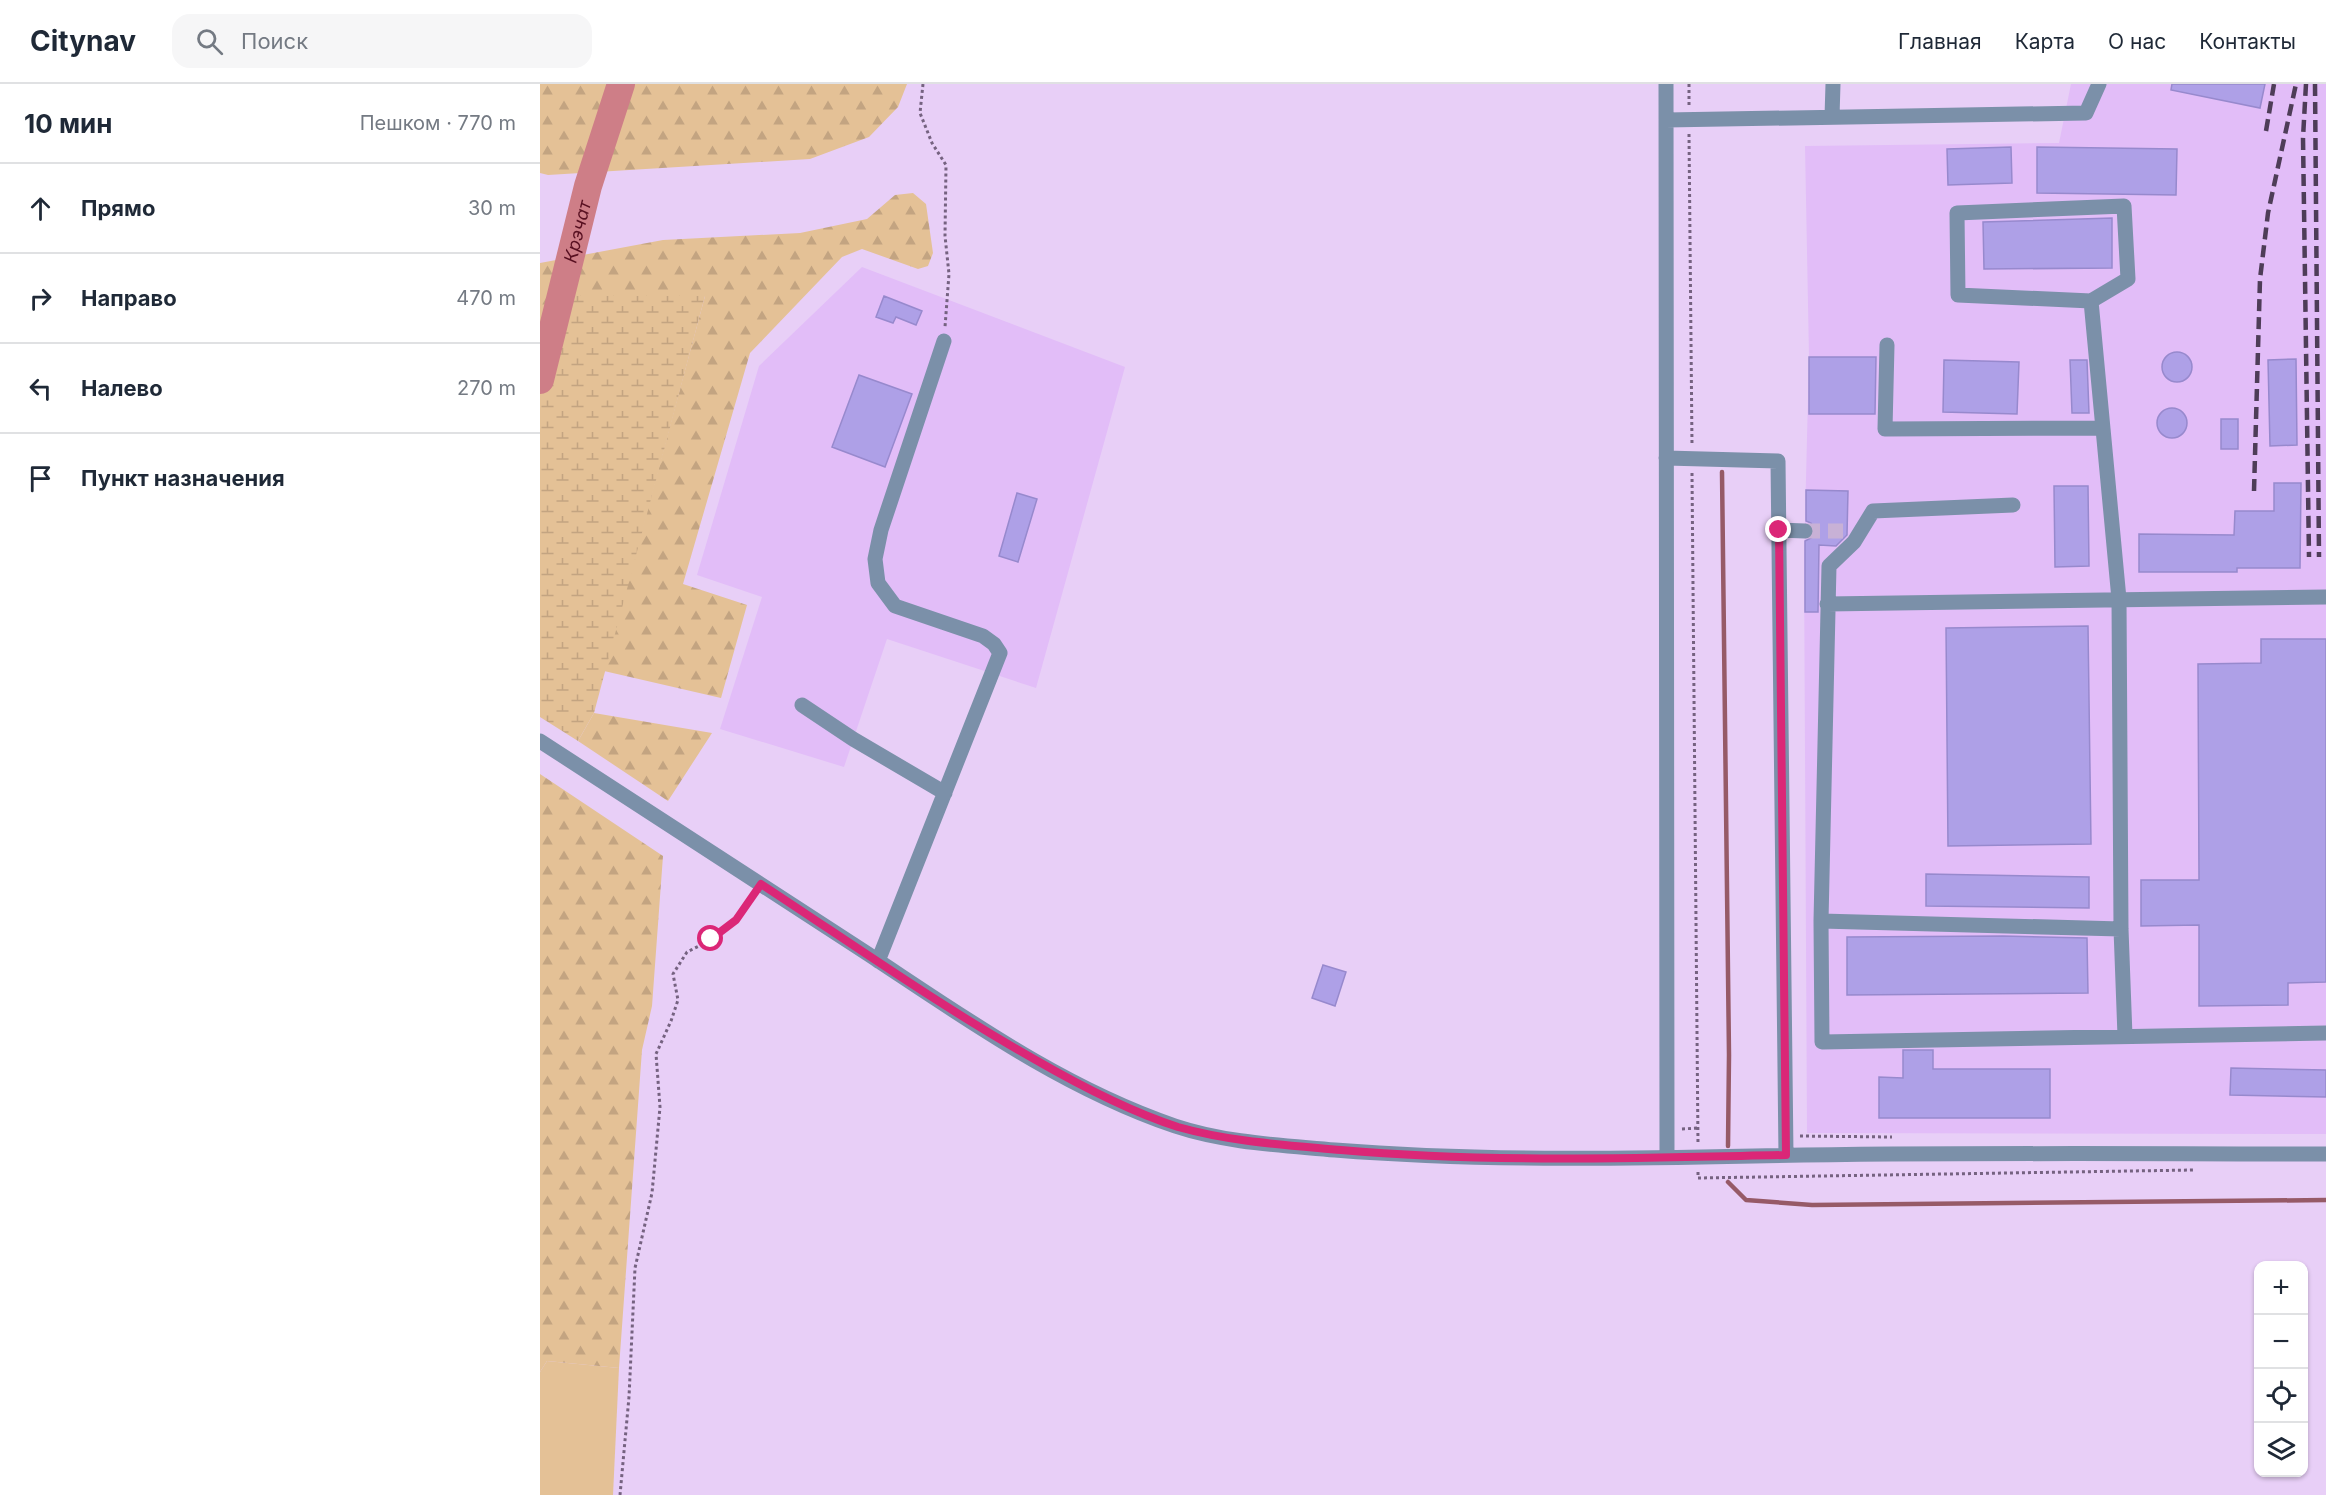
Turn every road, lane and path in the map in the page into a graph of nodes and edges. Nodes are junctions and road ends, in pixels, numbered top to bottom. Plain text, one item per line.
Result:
1 (923, 84) edge
2 (1666, 84) edge
3 (1689, 84) edge
4 (1833, 84) edge
5 (2099, 84) edge
6 (1832, 117) junction
7 (1666, 120) junction
8 (1689, 120) junction
9 (2091, 301) junction
10 (944, 341) joint
11 (1887, 345) dead end
12 (2103, 428) junction
13 (1666, 458) junction
14 (1692, 458) junction
15 (2013, 505) dead end
16 (1779, 530) junction
17 (1805, 531) tunnel mouth
18 (2326, 597) edge
19 (2119, 599) junction
20 (1827, 604) junction
21 (802, 705) dead end
22 (540, 741) edge
23 (945, 793) junction
24 (761, 884) junction
25 (1821, 921) junction
26 (2121, 929) junction
27 (878, 961) junction
28 (2326, 1033) edge
29 (2125, 1036) junction
30 (1698, 1128) dead end
31 (1797, 1134) dead end
32 (1899, 1137) dead end
33 (2326, 1154) edge
34 (1786, 1155) junction
35 (1667, 1157) junction
36 (2195, 1170) dead end
37 (1765, 1177) dead end
38 (620, 1495) edge

1 - 10 path
2 - 7 street
3 - 8 path
4 - 6 street
5 - 6 street
6 - 8 street
7 - 8 street
7 - 13 street
8 - 14 path
9 - 9 street
9 - 12 street
10 - 23 street
11 - 12 street
12 - 19 street
13 - 14 street
13 - 35 street
14 - 16 street
14 - 30 path
15 - 20 street
16 - 17 street
16 - 34 street
18 - 19 street
19 - 20 street
19 - 26 street
20 - 25 street
21 - 23 street
22 - 24 street
23 - 27 street
24 - 27 street
24 - 38 path
25 - 26 street
25 - 29 street
26 - 29 street
27 - 35 street
28 - 29 street
31 - 32 path
33 - 34 street
34 - 35 street
36 - 37 path

